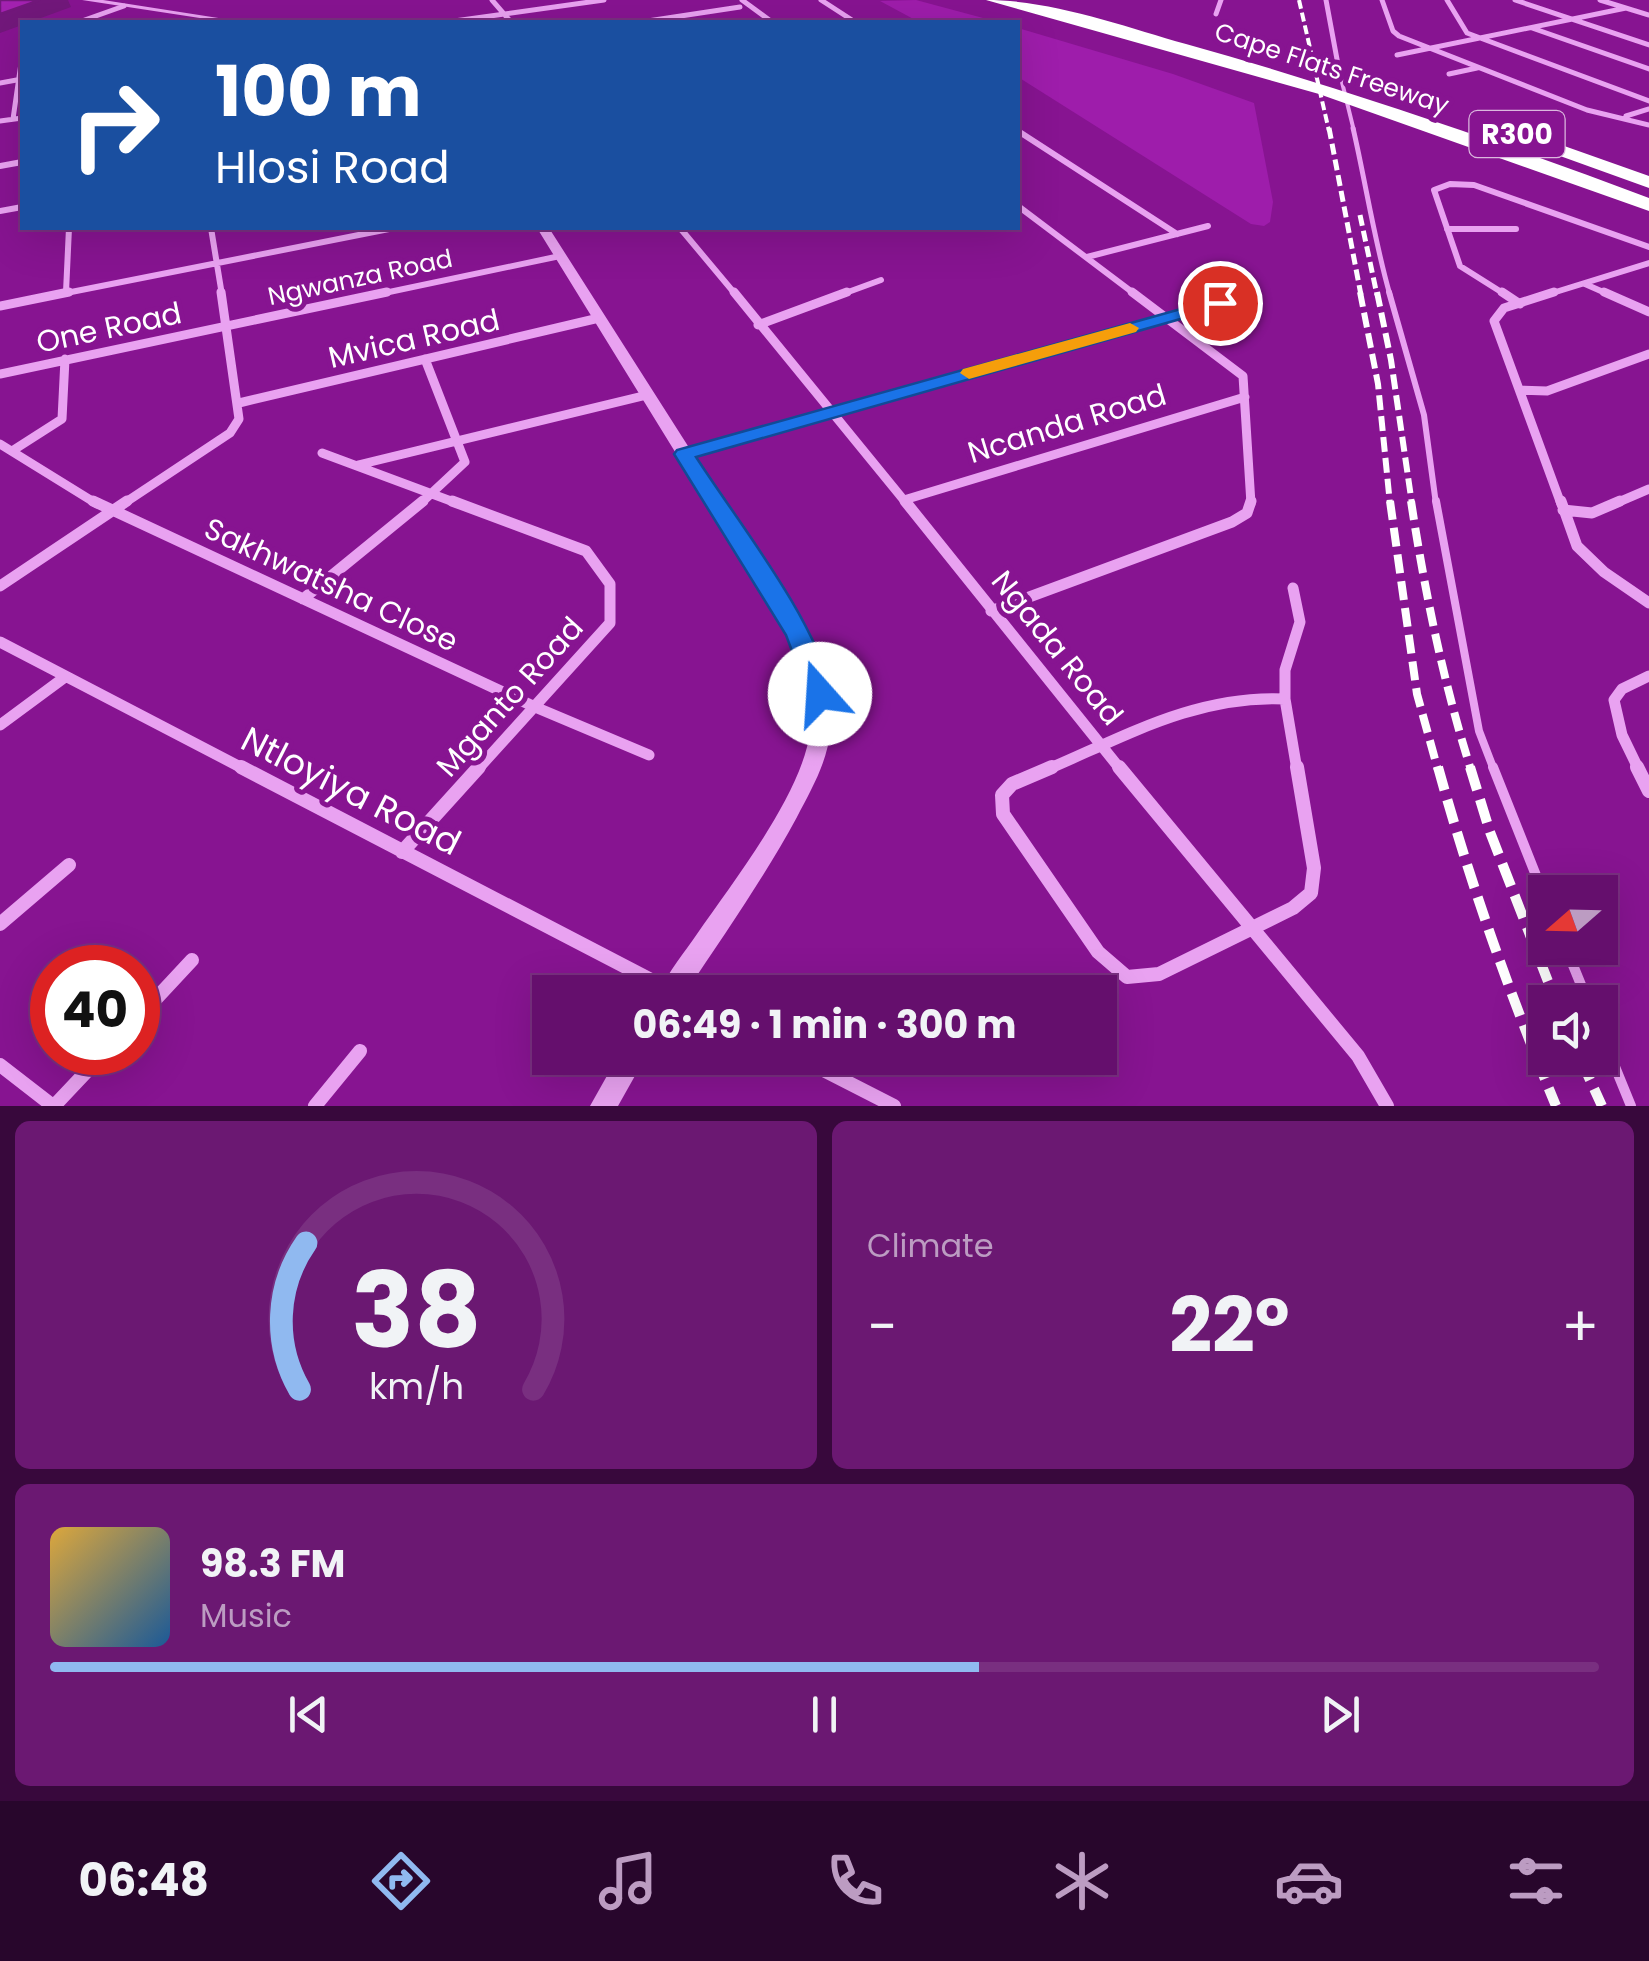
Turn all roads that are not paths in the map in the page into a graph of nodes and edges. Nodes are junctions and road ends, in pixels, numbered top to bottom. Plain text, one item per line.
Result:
1 (86, 0) edge
2 (492, 0) edge
3 (604, 0) edge
4 (821, 0) edge
5 (993, 0) edge
6 (1056, 0) edge
7 (1221, 0) edge
8 (1326, 0) edge
9 (1382, 0) edge
10 (1447, 0) edge
11 (1515, 0) edge
12 (1600, 0) edge
13 (584, 1) edge
14 (741, 4) edge
15 (124, 6) junction
16 (1626, 8) junction
17 (504, 14) junction
18 (1216, 14) dead end
19 (1649, 16) edge
20 (1573, 19) junction
21 (85, 20) edge
22 (226, 20) edge
23 (461, 20) edge
24 (509, 20) edge
25 (661, 20) edge
26 (769, 20) edge
27 (853, 20) edge
28 (1530, 27) junction
29 (1476, 37) junction
30 (1649, 45) edge
31 (1429, 48) junction
32 (1397, 54) dead end
33 (1272, 65) junction
34 (1478, 67) junction
35 (1649, 69) edge
36 (1339, 70) joint
37 (1449, 74) dead end
38 (20, 85) edge
39 (1649, 101) edge
40 (1443, 109) dead end
41 (1649, 110) edge
42 (1625, 117) junction
43 (20, 118) edge
44 (13, 119) junction
45 (0, 121) edge
46 (1649, 125) edge
47 (1502, 128) dead end
48 (1020, 132) edge
49 (1649, 182) edge
50 (1649, 206) edge
51 (1020, 207) edge
52 (1208, 226) dead end
53 (1516, 229) dead end
54 (70, 230) edge
55 (211, 230) edge
56 (364, 230) edge
57 (544, 230) edge
58 (682, 230) edge
59 (1447, 230) junction
60 (1176, 234) junction
61 (1649, 247) edge
62 (560, 256) junction
63 (1087, 257) junction
64 (216, 262) junction
65 (1649, 263) edge
66 (880, 280) dead end
67 (1584, 284) junction
68 (66, 292) junction
69 (1246, 296) dead end
70 (1520, 304) junction
71 (0, 306) edge
72 (1649, 312) edge
73 (600, 318) junction
74 (1168, 318) junction
75 (226, 326) junction
76 (758, 326) junction
77 (1649, 354) edge
78 (425, 359) junction
79 (65, 360) junction
80 (0, 374) edge
81 (1520, 390) junction
82 (648, 396) junction
83 (1245, 397) junction
84 (239, 403) junction
85 (833, 411) junction
86 (458, 440) junction
87 (0, 444) edge
88 (12, 451) junction
89 (322, 453) dead end
90 (684, 454) junction
91 (356, 465) junction
92 (1649, 489) edge
93 (435, 492) junction
94 (904, 500) junction
95 (1563, 510) junction
96 (110, 511) junction
97 (0, 586) edge
98 (1293, 588) dead end
99 (303, 599) junction
100 (1649, 603) edge
101 (992, 612) junction
102 (0, 642) edge
103 (1649, 676) edge
104 (66, 677) junction
105 (1285, 699) junction
106 (535, 707) junction
107 (0, 725) edge
108 (1101, 746) junction
109 (649, 754) dead end
110 (1649, 791) edge
111 (402, 852) junction
112 (69, 865) dead end
113 (1536, 875) edge
114 (0, 924) edge
115 (1253, 926) junction
116 (192, 960) dead end
117 (640, 975) edge
118 (684, 975) edge
119 (160, 994) edge
120 (360, 1051) dead end
121 (0, 1065) edge
122 (1618, 1073) edge
123 (83, 1075) edge
124 (621, 1075) edge
125 (833, 1075) edge
126 (54, 1106) edge
127 (315, 1106) edge
128 (602, 1106) edge
129 (894, 1106) edge
130 (1387, 1106) edge
131 (1632, 1106) edge

1 - 15 street
2 - 17 street
3 - 13 street
4 - 27 street
5 - 33 highway, Cape Flats Freeway / R300
6 - 33 highway, Cape Flats Freeway / R300
7 - 18 street
8 - 36 street
9 - 31 street
10 - 29 street
11 - 20 street
12 - 16 street
13 - 17 street
14 - 25 street
14 - 26 street
15 - 21 street
15 - 22 street
16 - 19 street
16 - 20 street
17 - 23 street
17 - 24 street
20 - 28 street
20 - 30 street
28 - 29 street
28 - 35 street
29 - 31 street
29 - 39 street
31 - 32 street
31 - 34 street
33 - 40 highway, Cape Flats Freeway / R300
33 - 50 highway, Cape Flats Freeway / R300
34 - 37 street
34 - 42 street
36 - 113 lane
38 - 44 street
41 - 42 street
42 - 46 street
43 - 44 street
44 - 45 street
47 - 49 highway, R300
48 - 60 street
51 - 63 street
52 - 60 street
53 - 59 street
54 - 68 street
55 - 64 street
56 - 64 street
57 - 62 street
58 - 76 street, Ngada Road
59 - 61 street
59 - 70 street
60 - 63 street
62 - 73 street
62 - 75 street, Ngwanza Road
63 - 74 street
64 - 68 street
64 - 75 street
65 - 67 street
66 - 76 street
67 - 70 street
67 - 72 street
68 - 71 street
69 - 74 street
70 - 81 street
73 - 78 street, Mvica Road
73 - 82 street
74 - 83 street
74 - 85 street
75 - 79 street, One Road
75 - 84 street
76 - 85 street, Ngada Road
77 - 81 street
78 - 84 street, Mvica Road
78 - 86 street
79 - 80 street, One Road
79 - 88 street
81 - 95 street
82 - 86 street
82 - 90 street
83 - 94 street, Ncanda Road
83 - 101 street
84 - 96 street
85 - 90 street
85 - 94 street, Ngada Road
86 - 91 street
86 - 93 street
87 - 88 street, Sakhwatsha Close
88 - 96 street, Sakhwatsha Close
89 - 91 street, Mganto Road
90 - 118 street
91 - 93 street, Mganto Road
92 - 95 street
93 - 99 street
93 - 106 street, Mganto Road
94 - 101 street, Ngada Road
95 - 100 street
96 - 97 street
96 - 99 street, Sakhwatsha Close
98 - 105 street
99 - 106 street, Sakhwatsha Close
101 - 108 street, Ngada Road
102 - 104 street, Ntloyiya Road
103 - 110 street
104 - 107 street
104 - 111 street, Ntloyiya Road
105 - 108 street
105 - 115 street
106 - 109 street, Sakhwatsha Close
106 - 111 street, Mganto Road
108 - 115 street, Ngada Road
108 - 115 street
111 - 117 street, Ntloyiya Road
112 - 114 street
115 - 130 street, Ngada Road
116 - 119 street
120 - 127 street
121 - 126 street
122 - 131 lane
123 - 126 street
124 - 128 street
125 - 129 street

